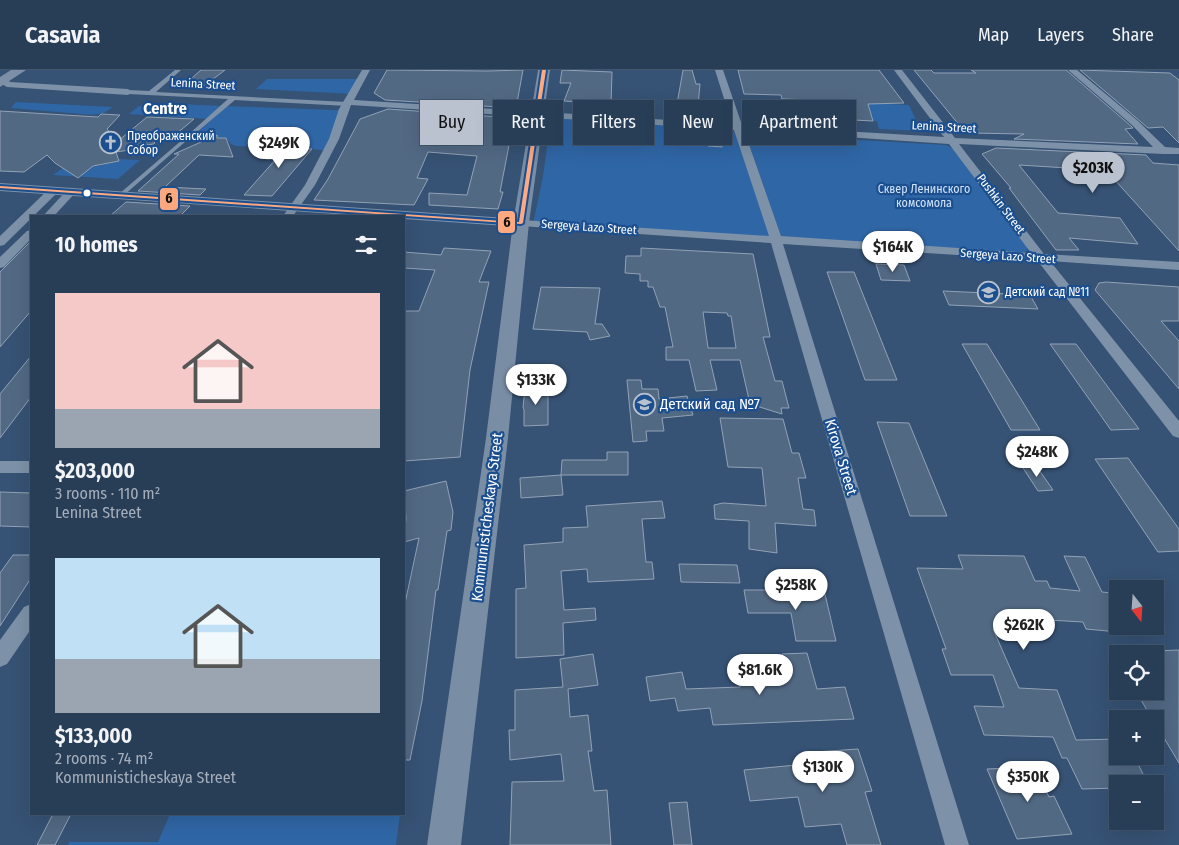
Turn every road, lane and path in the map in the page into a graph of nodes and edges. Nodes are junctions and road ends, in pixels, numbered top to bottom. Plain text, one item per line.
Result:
1 (20, 70) edge
2 (178, 70) edge
3 (366, 70) edge
4 (544, 70) edge
5 (719, 70) edge
6 (898, 70) edge
7 (1072, 70) edge
8 (1, 81) edge
9 (128, 92) joint
10 (151, 93) junction
11 (233, 98) junction
12 (541, 100) edge
13 (348, 103) junction
14 (493, 111) edge
15 (563, 115) edge
16 (738, 126) junction
17 (191, 135) joint
18 (954, 141) junction
19 (534, 145) edge
20 (1163, 151) junction
21 (1179, 152) edge
22 (0, 187) edge
23 (54, 190) junction
24 (72, 192) junction
25 (121, 195) junction
26 (291, 212) edge
27 (49, 215) edge
28 (354, 215) edge
29 (405, 217) edge
30 (521, 223) junction
31 (30, 234) edge
32 (776, 240) junction
33 (0, 242) edge
34 (1041, 258) junction
35 (0, 264) edge
36 (1179, 266) edge
37 (1179, 432) edge
38 (0, 467) edge
39 (30, 467) edge
40 (30, 614) edge
41 (0, 657) edge
42 (444, 845) edge
43 (958, 845) edge

1 - 8 main road
2 - 10 street
3 - 13 street
4 - 12 main road, Kommunisticheskaya Street
5 - 16 street, Kirova Street
6 - 18 street, Pushkin Street
7 - 20 street
8 - 9 street, Lenina Street
9 - 10 street, Lenina Street
10 - 11 street, Lenina Street
11 - 13 street, Lenina Street
11 - 17 street
13 - 14 street, Lenina Street
13 - 26 street
15 - 16 street, Lenina Street
16 - 18 street, Lenina Street
16 - 32 street, Kirova Street
17 - 25 lane
18 - 20 street, Lenina Street
18 - 34 street, Pushkin Street
19 - 30 main road, Kommunisticheskaya Street
20 - 21 street, Lenina Street
22 - 23 street, Sergeya Lazo Street
23 - 24 street, Sergeya Lazo Street
23 - 33 street
24 - 25 street, Sergeya Lazo Street
24 - 27 street
25 - 26 street, Sergeya Lazo Street
26 - 28 street, Sergeya Lazo Street
29 - 30 street, Sergeya Lazo Street
30 - 32 street, Sergeya Lazo Street
30 - 42 main road, Kommunisticheskaya Street
31 - 35 street
32 - 34 street, Sergeya Lazo Street
32 - 43 street, Kirova Street
34 - 36 street, Sergeya Lazo Street
34 - 37 street, Pushkin Street
38 - 39 street
40 - 41 street

